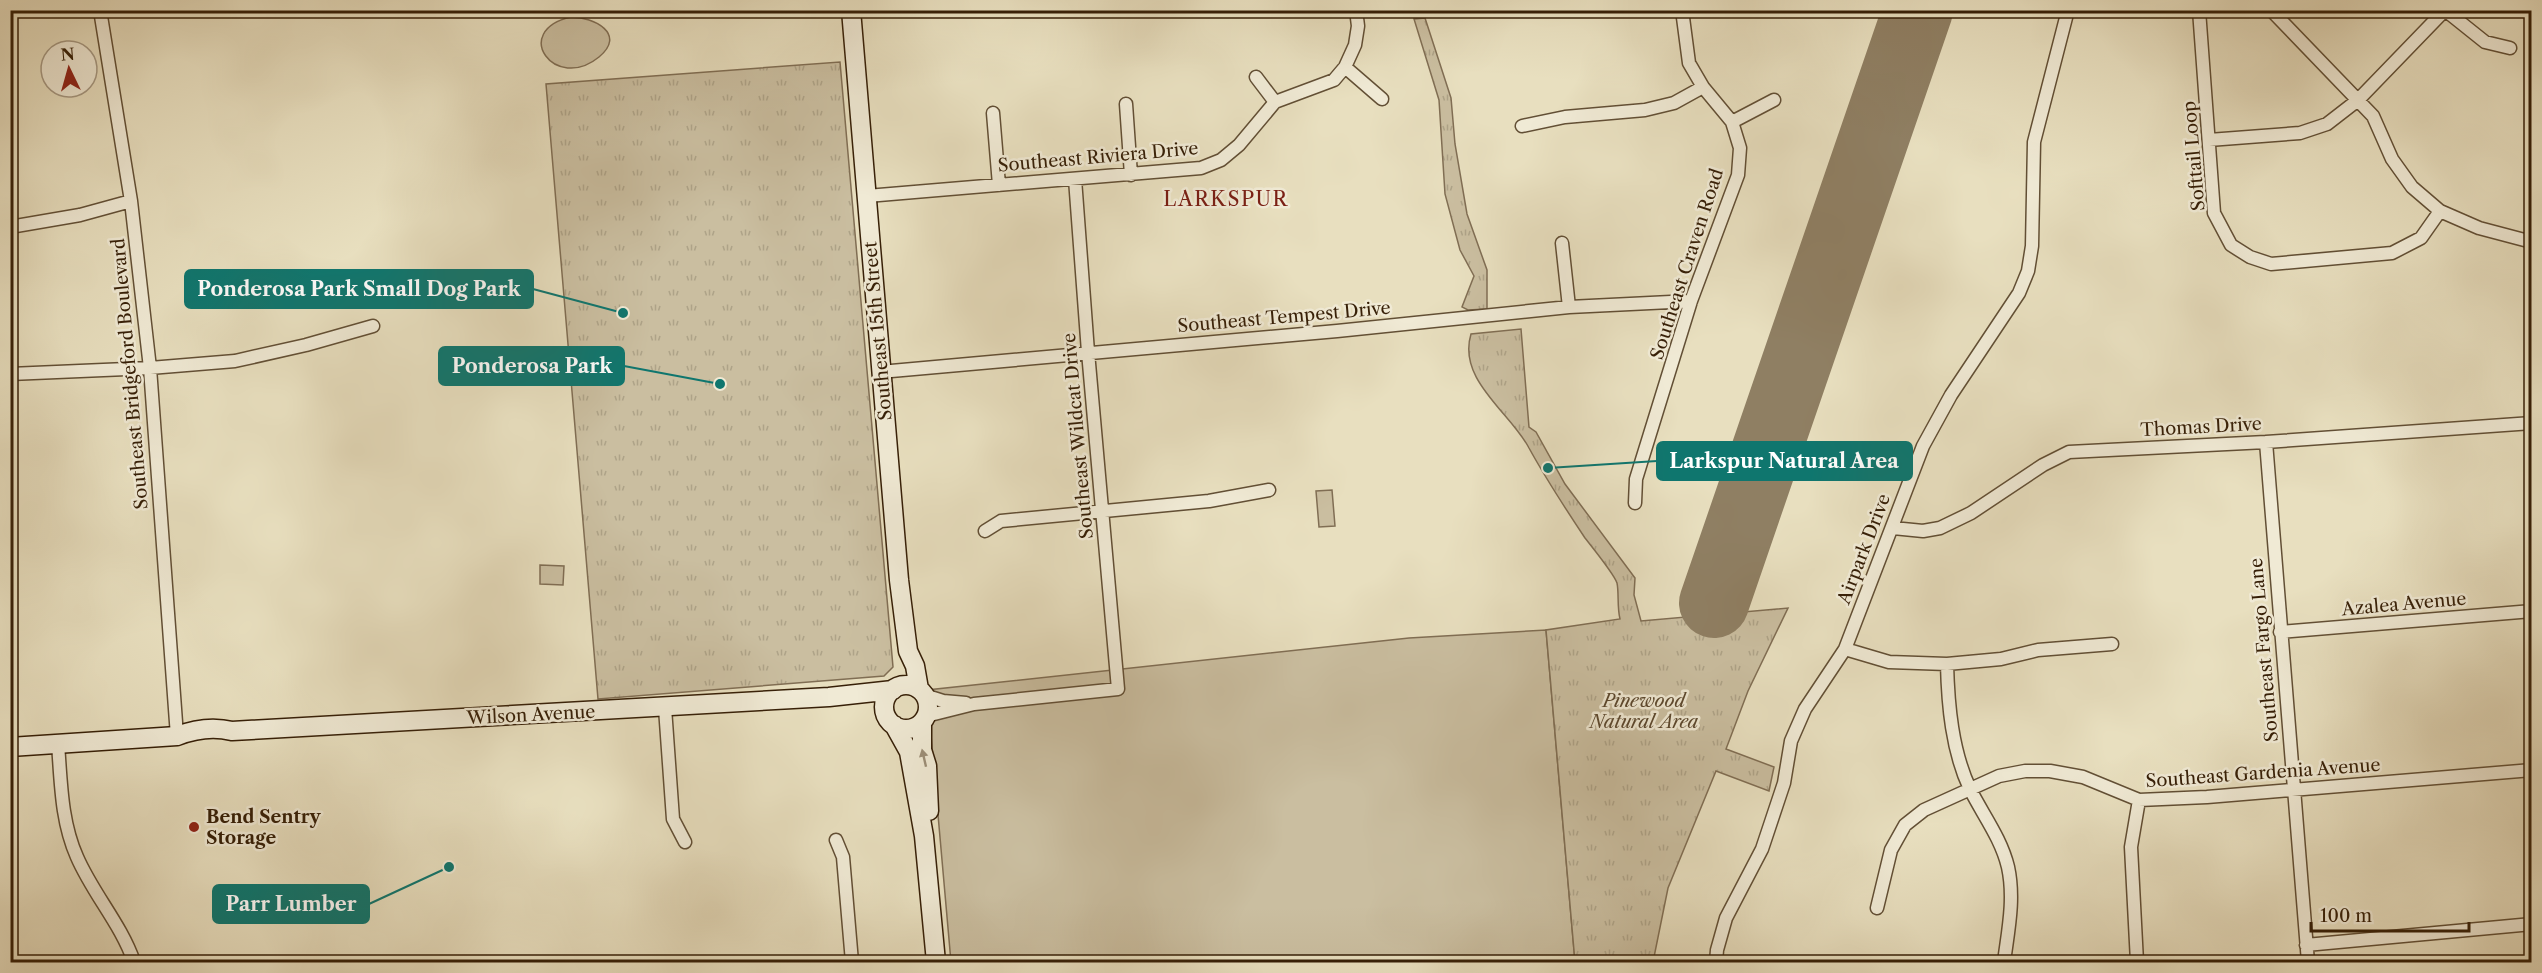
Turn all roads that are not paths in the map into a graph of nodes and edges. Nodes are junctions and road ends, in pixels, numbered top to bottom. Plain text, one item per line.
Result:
1 (100, 10) edge
2 (851, 10) edge
3 (1356, 10) edge
4 (1682, 10) edge
5 (2068, 10) edge
6 (2199, 10) edge
7 (2271, 10) edge
8 (2445, 10) edge
9 (2510, 48) dead end
10 (1345, 67) junction
11 (1256, 77) dead end
12 (1704, 87) junction
13 (1382, 99) dead end
14 (1774, 100) dead end
15 (2358, 100) junction
16 (1275, 102) junction
17 (1126, 104) dead end
18 (993, 113) dead end
19 (1732, 122) junction
20 (1522, 126) dead end
21 (2210, 140) junction
22 (1131, 175) junction
23 (1076, 179) junction
24 (999, 185) junction
25 (867, 196) junction
26 (131, 201) junction
27 (2440, 211) junction
28 (10, 227) edge
29 (2532, 242) edge
30 (1562, 243) dead end
31 (1691, 301) junction
32 (1569, 307) junction
33 (373, 326) dead end
34 (1088, 352) junction
35 (150, 368) junction
36 (880, 372) junction
37 (10, 374) edge
38 (2532, 423) edge
39 (2265, 442) junction
40 (1269, 490) dead end
41 (1635, 503) dead end
42 (1103, 510) junction
43 (1893, 528) junction
44 (985, 531) dead end
45 (2532, 611) edge
46 (2280, 632) junction
47 (2112, 644) dead end
48 (1845, 649) junction
49 (908, 651) junction
50 (1947, 664) junction
51 (896, 688) junction
52 (922, 692) junction
53 (829, 698) junction
54 (974, 704) junction
55 (665, 708) junction
56 (924, 719) junction
57 (890, 720) junction
58 (177, 736) junction
59 (58, 744) junction
60 (10, 747) edge
61 (2532, 770) edge
62 (1970, 788) junction
63 (2293, 790) junction
64 (2139, 800) junction
65 (924, 836) junction
66 (836, 840) dead end
67 (685, 842) dead end
68 (1877, 908) dead end
69 (2532, 924) edge
70 (2306, 945) junction
71 (134, 963) edge
72 (852, 963) edge
73 (936, 963) edge
74 (1716, 963) edge
75 (2004, 963) edge
76 (2137, 963) edge
77 (2308, 963) edge

1 - 26 street, Southeast Bridgeford Boulevard
2 - 25 main road, Southeast 15th Street
3 - 10 street, Southeast Riviera Drive
4 - 12 street, Southeast Craven Road
5 - 43 street, Airpark Drive
6 - 21 street, Softtail Loop
7 - 15 street
8 - 9 street
8 - 15 street
10 - 13 street
10 - 16 street, Southeast Riviera Drive
11 - 16 street
12 - 19 street, Southeast Craven Road
12 - 20 street
14 - 19 street
15 - 21 street
15 - 27 street
16 - 22 street, Southeast Riviera Drive
17 - 22 street
18 - 24 street
19 - 31 street, Southeast Craven Road
21 - 27 street, Softtail Loop
22 - 23 street, Southeast Riviera Drive
23 - 24 street, Southeast Riviera Drive
23 - 34 street, Southeast Wildcat Drive
24 - 25 street, Southeast Riviera Drive
25 - 36 main road, Southeast 15th Street
26 - 28 street
26 - 35 street, Southeast Bridgeford Boulevard
27 - 29 street
30 - 32 street
31 - 32 street, Southeast Tempest Drive
31 - 41 street, Southeast Craven Road
32 - 34 street, Southeast Tempest Drive
33 - 35 street
34 - 36 street, Southeast Tempest Drive
34 - 42 street, Southeast Wildcat Drive
35 - 37 street
35 - 58 street, Southeast Bridgeford Boulevard
36 - 49 main road, Southeast 15th Street
38 - 39 street, Thomas Drive
39 - 43 street, Thomas Drive
39 - 46 street, Southeast Fargo Lane
40 - 42 street
42 - 44 street
42 - 54 street, Southeast Wildcat Drive
43 - 48 street, Airpark Drive
45 - 46 street, Azalea Avenue
46 - 63 street, Southeast Fargo Lane
47 - 50 street
48 - 50 street
48 - 74 street, Airpark Drive
49 - 51 main road, Southeast 15th Street
49 - 52 main road, Southeast 15th Street
50 - 62 street
51 - 52 main road
51 - 53 main road, Wilson Avenue
51 - 57 main road
52 - 54 street
52 - 56 main road
53 - 55 main road, Wilson Avenue
53 - 57 main road, Wilson Avenue
54 - 56 street
55 - 58 main road, Wilson Avenue
55 - 67 street
56 - 57 main road
65 -> 56 main road
57 - 65 main road
58 - 59 main road, Wilson Avenue
59 - 60 main road, Wilson Avenue
59 - 71 street
61 - 63 street, Southeast Gardenia Avenue
62 - 64 street, Southeast Gardenia Avenue
62 - 68 street, Southeast Gardenia Avenue
62 - 75 street
63 - 64 street, Southeast Gardenia Avenue
63 - 70 street, Southeast Fargo Lane
64 - 76 street
65 - 73 main road
66 - 72 street
69 - 70 street
70 - 77 street, Southeast Fargo Lane

